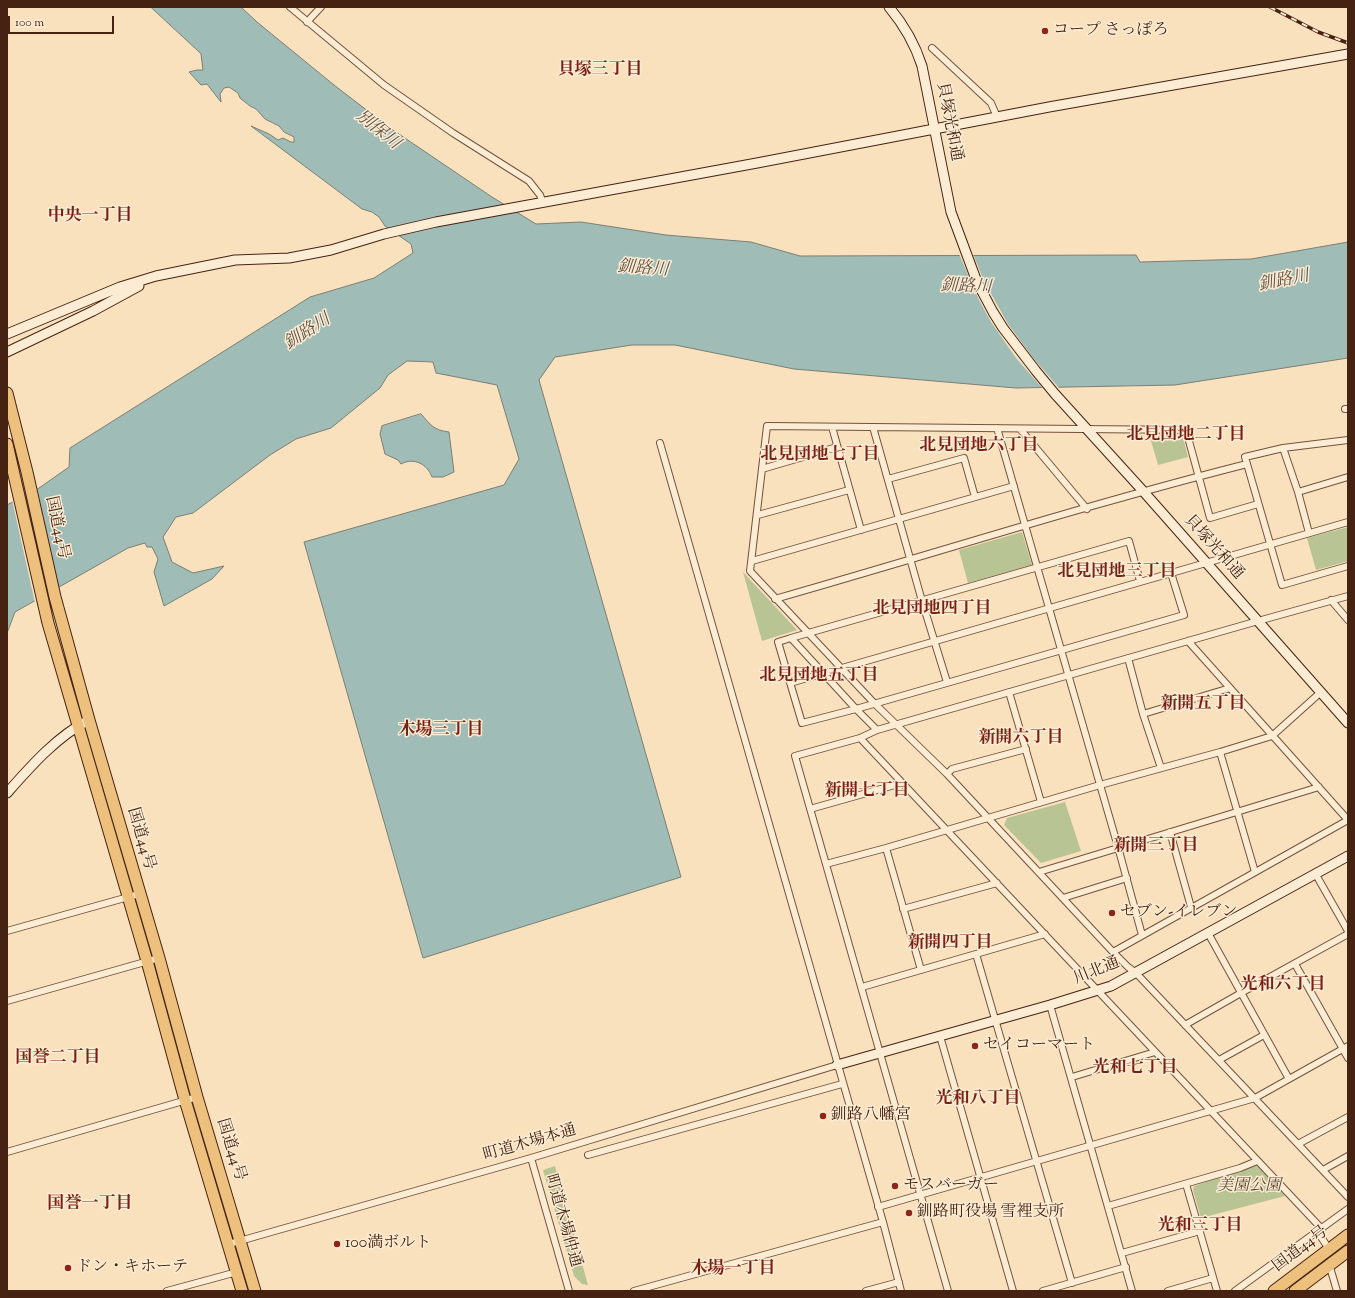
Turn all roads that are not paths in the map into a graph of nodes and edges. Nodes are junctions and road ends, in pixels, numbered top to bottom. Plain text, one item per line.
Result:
1 (290, 7) edge
2 (321, 7) edge
3 (889, 7) edge
4 (307, 22) junction
5 (932, 48) dead end
6 (1348, 54) edge
7 (997, 117) junction
8 (935, 129) junction
9 (543, 203) junction
10 (156, 276) junction
11 (7, 334) edge
12 (7, 352) edge
13 (7, 393) edge
14 (832, 427) junction
15 (873, 428) junction
16 (997, 428) junction
17 (1020, 429) junction
18 (1088, 430) junction
19 (1348, 440) edge
20 (660, 443) dead end
21 (7, 444) edge
22 (837, 447) junction
23 (1283, 448) junction
24 (1247, 464) junction
25 (762, 469) junction
26 (1198, 477) junction
27 (1348, 477) edge
28 (888, 479) junction
29 (1014, 486) junction
30 (849, 490) junction
31 (1143, 491) junction
32 (1298, 492) junction
33 (975, 496) junction
34 (1258, 504) junction
35 (1087, 508) junction
36 (758, 515) junction
37 (899, 520) junction
38 (1348, 522) edge
39 (1025, 526) junction
40 (861, 530) junction
41 (1309, 533) junction
42 (1270, 544) junction
43 (911, 560) junction
44 (752, 561) junction
45 (1206, 562) junction
46 (1348, 566) edge
47 (1037, 567) junction
48 (1171, 572) junction
49 (1140, 581) junction
50 (1348, 596) edge
51 (775, 599) junction
52 (1331, 600) junction
53 (922, 601) junction
54 (1049, 609) junction
55 (1348, 620) edge
56 (1258, 621) junction
57 (807, 632) junction
58 (791, 638) junction
59 (934, 641) junction
60 (1188, 641) junction
61 (1061, 649) junction
62 (1128, 658) junction
63 (840, 668) junction
64 (823, 674) junction
65 (1068, 675) junction
66 (947, 682) junction
67 (790, 683) junction
68 (1230, 688) junction
69 (1009, 692) junction
70 (1322, 692) junction
71 (874, 703) junction
72 (856, 709) junction
73 (1143, 714) junction
74 (89, 720) junction
75 (1348, 722) edge
76 (78, 725) junction
77 (897, 725) junction
78 (877, 730) junction
79 (1272, 736) junction
80 (860, 738) junction
81 (1026, 748) junction
82 (1220, 752) junction
83 (1161, 768) junction
84 (947, 774) junction
85 (902, 783) junction
86 (1100, 785) junction
87 (1319, 787) junction
88 (7, 793) edge
89 (1041, 802) junction
90 (810, 809) junction
91 (1238, 812) junction
92 (988, 818) junction
93 (1348, 820) edge
94 (947, 830) junction
95 (1170, 832) junction
96 (1118, 847) junction
97 (886, 848) junction
98 (1348, 856) edge
99 (826, 864) junction
100 (1039, 872) junction
101 (1255, 872) junction
102 (1315, 873) junction
103 (1127, 878) junction
104 (997, 882) junction
105 (139, 894) junction
106 (128, 897) junction
107 (1063, 898) junction
108 (1191, 907) junction
109 (903, 909) junction
110 (7, 931) edge
111 (1208, 933) junction
112 (1348, 933) edge
113 (1045, 934) junction
114 (1142, 935) junction
115 (1113, 952) junction
116 (976, 954) junction
117 (159, 958) junction
118 (147, 962) junction
119 (1295, 964) junction
120 (921, 970) junction
121 (1136, 972) junction
122 (862, 987) junction
123 (1098, 990) junction
124 (1241, 993) junction
125 (7, 1001) edge
126 (1050, 1005) junction
127 (995, 1020) junction
128 (1185, 1026) junction
129 (1264, 1035) junction
130 (940, 1036) junction
131 (1345, 1048) edge
132 (1156, 1052) junction
133 (880, 1053) junction
134 (1348, 1058) edge
135 (1219, 1060) junction
136 (837, 1065) junction
137 (1072, 1077) junction
138 (1289, 1079) junction
139 (842, 1084) junction
140 (197, 1097) junction
141 (1255, 1098) junction
142 (185, 1100) junction
143 (1211, 1110) junction
144 (1348, 1117) edge
145 (1090, 1144) junction
146 (1298, 1144) junction
147 (7, 1152) edge
148 (588, 1155) dead end
149 (1348, 1156) edge
150 (530, 1158) junction
151 (1036, 1160) junction
152 (1257, 1161) junction
153 (1323, 1170) junction
154 (980, 1177) junction
155 (1186, 1184) junction
156 (920, 1194) junction
157 (1348, 1197) edge
158 (878, 1206) junction
159 (1108, 1206) junction
160 (1348, 1209) edge
161 (883, 1222) junction
162 (1319, 1230) junction
163 (1200, 1231) junction
164 (1348, 1235) edge
165 (240, 1241) junction
166 (229, 1244) junction
167 (1326, 1251) junction
168 (1348, 1251) edge
169 (1122, 1253) junction
170 (1329, 1265) junction
171 (1126, 1267) junction
172 (237, 1272) junction
173 (1213, 1278) junction
174 (899, 1282) junction
175 (1072, 1283) junction
176 (167, 1291) edge
177 (242, 1291) edge
178 (255, 1291) edge
179 (569, 1291) edge
180 (634, 1291) edge
181 (866, 1291) edge
182 (901, 1291) edge
183 (948, 1291) edge
184 (1013, 1291) edge
185 (1043, 1291) edge
186 (1132, 1291) edge
187 (1168, 1291) edge
188 (1217, 1291) edge
189 (1235, 1291) edge
190 (1274, 1291) edge
191 (1295, 1291) edge
192 (1337, 1291) edge

1 - 4 street
2 - 4 street
3 - 8 street, 貝塚光和通
4 - 9 street
5 - 7 street
6 - 7 street
7 - 8 street
8 - 9 street
8 - 18 street, 貝塚光和通
9 - 10 street
10 - 11 street
10 - 12 street
13 - 74 highway, 国道44号
14 - 15 street
14 - 22 street
14 - 25 street
15 - 16 street
15 - 28 street
16 - 17 street
16 - 29 street
17 - 18 street
17 - 35 street
18 - 26 street
18 - 31 street, 貝塚光和通
19 - 23 street
20 - 136 street
21 - 76 highway, 国道44号
22 - 25 street
22 - 30 street
23 - 24 street
23 - 32 street
24 - 26 street
24 - 34 street
25 - 36 street
26 - 31 street
26 - 34 street
27 - 32 street
28 - 33 street
28 - 37 street
29 - 33 street
29 - 39 street
30 - 36 street
30 - 40 street
31 - 35 street
31 - 45 street, 貝塚光和通
32 - 41 street
33 - 37 street
34 - 42 street
35 - 39 street
36 - 44 street
37 - 40 street
37 - 43 street
38 - 41 street
39 - 43 street
39 - 47 street
40 - 44 street
41 - 42 street
42 - 45 street
42 - 46 street
43 - 51 street
43 - 53 street
44 - 51 street
45 - 48 street
45 - 56 street, 貝塚光和通
47 - 49 street
47 - 53 street
47 - 54 street
48 - 49 street
48 - 61 street
49 - 54 street
50 - 52 street
51 - 57 street
52 - 55 street
52 - 56 street
53 - 57 street
53 - 59 street
54 - 59 street
54 - 61 street
56 - 60 street
56 - 70 street, 貝塚光和通
57 - 58 street
57 - 63 street
58 - 64 street
58 - 67 street
59 - 63 street
59 - 66 street
60 - 62 street
60 - 68 street
61 - 65 street
61 - 66 street
62 - 65 street
62 - 73 street
63 - 64 street
63 - 71 street
64 - 67 street
64 - 72 street
65 - 69 street
65 - 86 street
66 - 71 street
67 - 72 street
68 - 73 street
68 - 79 street
69 - 77 street
69 - 81 street
70 - 75 street, 貝塚光和通
70 - 79 street
71 - 72 street
71 - 77 street
72 - 78 street
73 - 83 street
74 - 76 street
74 - 105 highway, 国道44号
76 - 88 street
76 - 106 highway, 国道44号
77 - 78 street
77 - 84 street
78 - 80 street
79 - 82 street
79 - 87 street
80 - 85 street
80 - 90 street
81 - 84 street
81 - 89 street
82 - 83 street
82 - 91 street
83 - 86 street
84 - 92 street
85 - 90 street
85 - 94 street
86 - 89 street
86 - 96 street
87 - 91 street
87 - 93 street
89 - 92 street
90 - 99 street
91 - 95 street
91 - 101 street
92 - 94 street
92 - 100 street
93 - 101 street
94 - 97 street
94 - 104 street
95 - 96 street
95 - 108 street
96 - 100 street
96 - 103 street
97 - 99 street
97 - 109 street
98 - 102 street, 川北通
99 - 122 street
100 - 107 street
101 - 108 street
102 - 111 street, 川北通
102 - 112 street
103 - 107 street
103 - 114 street
104 - 109 street
104 - 113 street
105 - 106 street
105 - 117 highway, 国道44号
106 - 110 street
106 - 118 highway, 国道44号
107 - 115 street
108 - 114 street
109 - 120 street
111 - 121 street, 川北通
111 - 124 street
112 - 119 street
113 - 116 street
113 - 123 street
114 - 115 street
115 - 121 street
116 - 120 street
116 - 127 street
117 - 118 street
117 - 140 highway, 国道44号
118 - 125 street
118 - 142 highway, 国道44号
119 - 124 street
119 - 131 street
120 - 122 street
121 - 123 street, 川北通
121 - 128 street
122 - 133 street
123 - 126 street, 川北通
123 - 132 street
124 - 128 street
124 - 129 street
126 - 127 street, 川北通
126 - 137 street
127 - 130 street, 川北通
127 - 151 street
128 - 135 street
129 - 135 street
129 - 138 street
130 - 133 street, 川北通
130 - 154 street
131 - 134 street
131 - 138 street
132 - 137 street
132 - 143 street
133 - 136 street, 川北通
133 - 156 street
135 - 141 street
136 - 139 street
136 - 150 street, 町道木場本通
137 - 145 street
138 - 141 street
139 - 148 street
139 - 158 street
140 - 142 street
140 - 165 highway, 国道44号
141 - 143 street
141 - 146 street
142 - 147 street
142 - 166 highway, 国道44号
143 - 145 street
143 - 152 street
144 - 146 street
145 - 151 street
145 - 159 street
146 - 153 street
149 - 153 street
150 - 165 street, 町道木場本通
150 - 179 street, 町道木場仲通
151 - 154 street
151 - 175 street
152 - 155 street
152 - 162 street
153 - 157 street
154 - 156 street
154 - 184 street
155 - 159 street
155 - 163 street
156 - 158 street
156 - 183 street
158 - 161 street
159 - 169 street
160 - 162 street
161 - 174 street
161 - 180 street
162 - 167 street
162 - 189 street
163 - 169 street
163 - 173 street
164 - 167 highway, 国道44号
165 - 166 street, 町道木場本通
165 - 178 highway, 国道44号
166 - 172 highway, 国道44号
167 - 170 street
167 - 190 highway, 国道44号
168 - 170 highway, 国道44号
169 - 171 street
170 - 191 highway, 国道44号
170 - 192 street
171 - 175 street
171 - 186 street
172 - 176 street
172 - 177 highway, 国道44号
173 - 187 street
173 - 188 street
174 - 181 street
174 - 182 street
175 - 185 street

